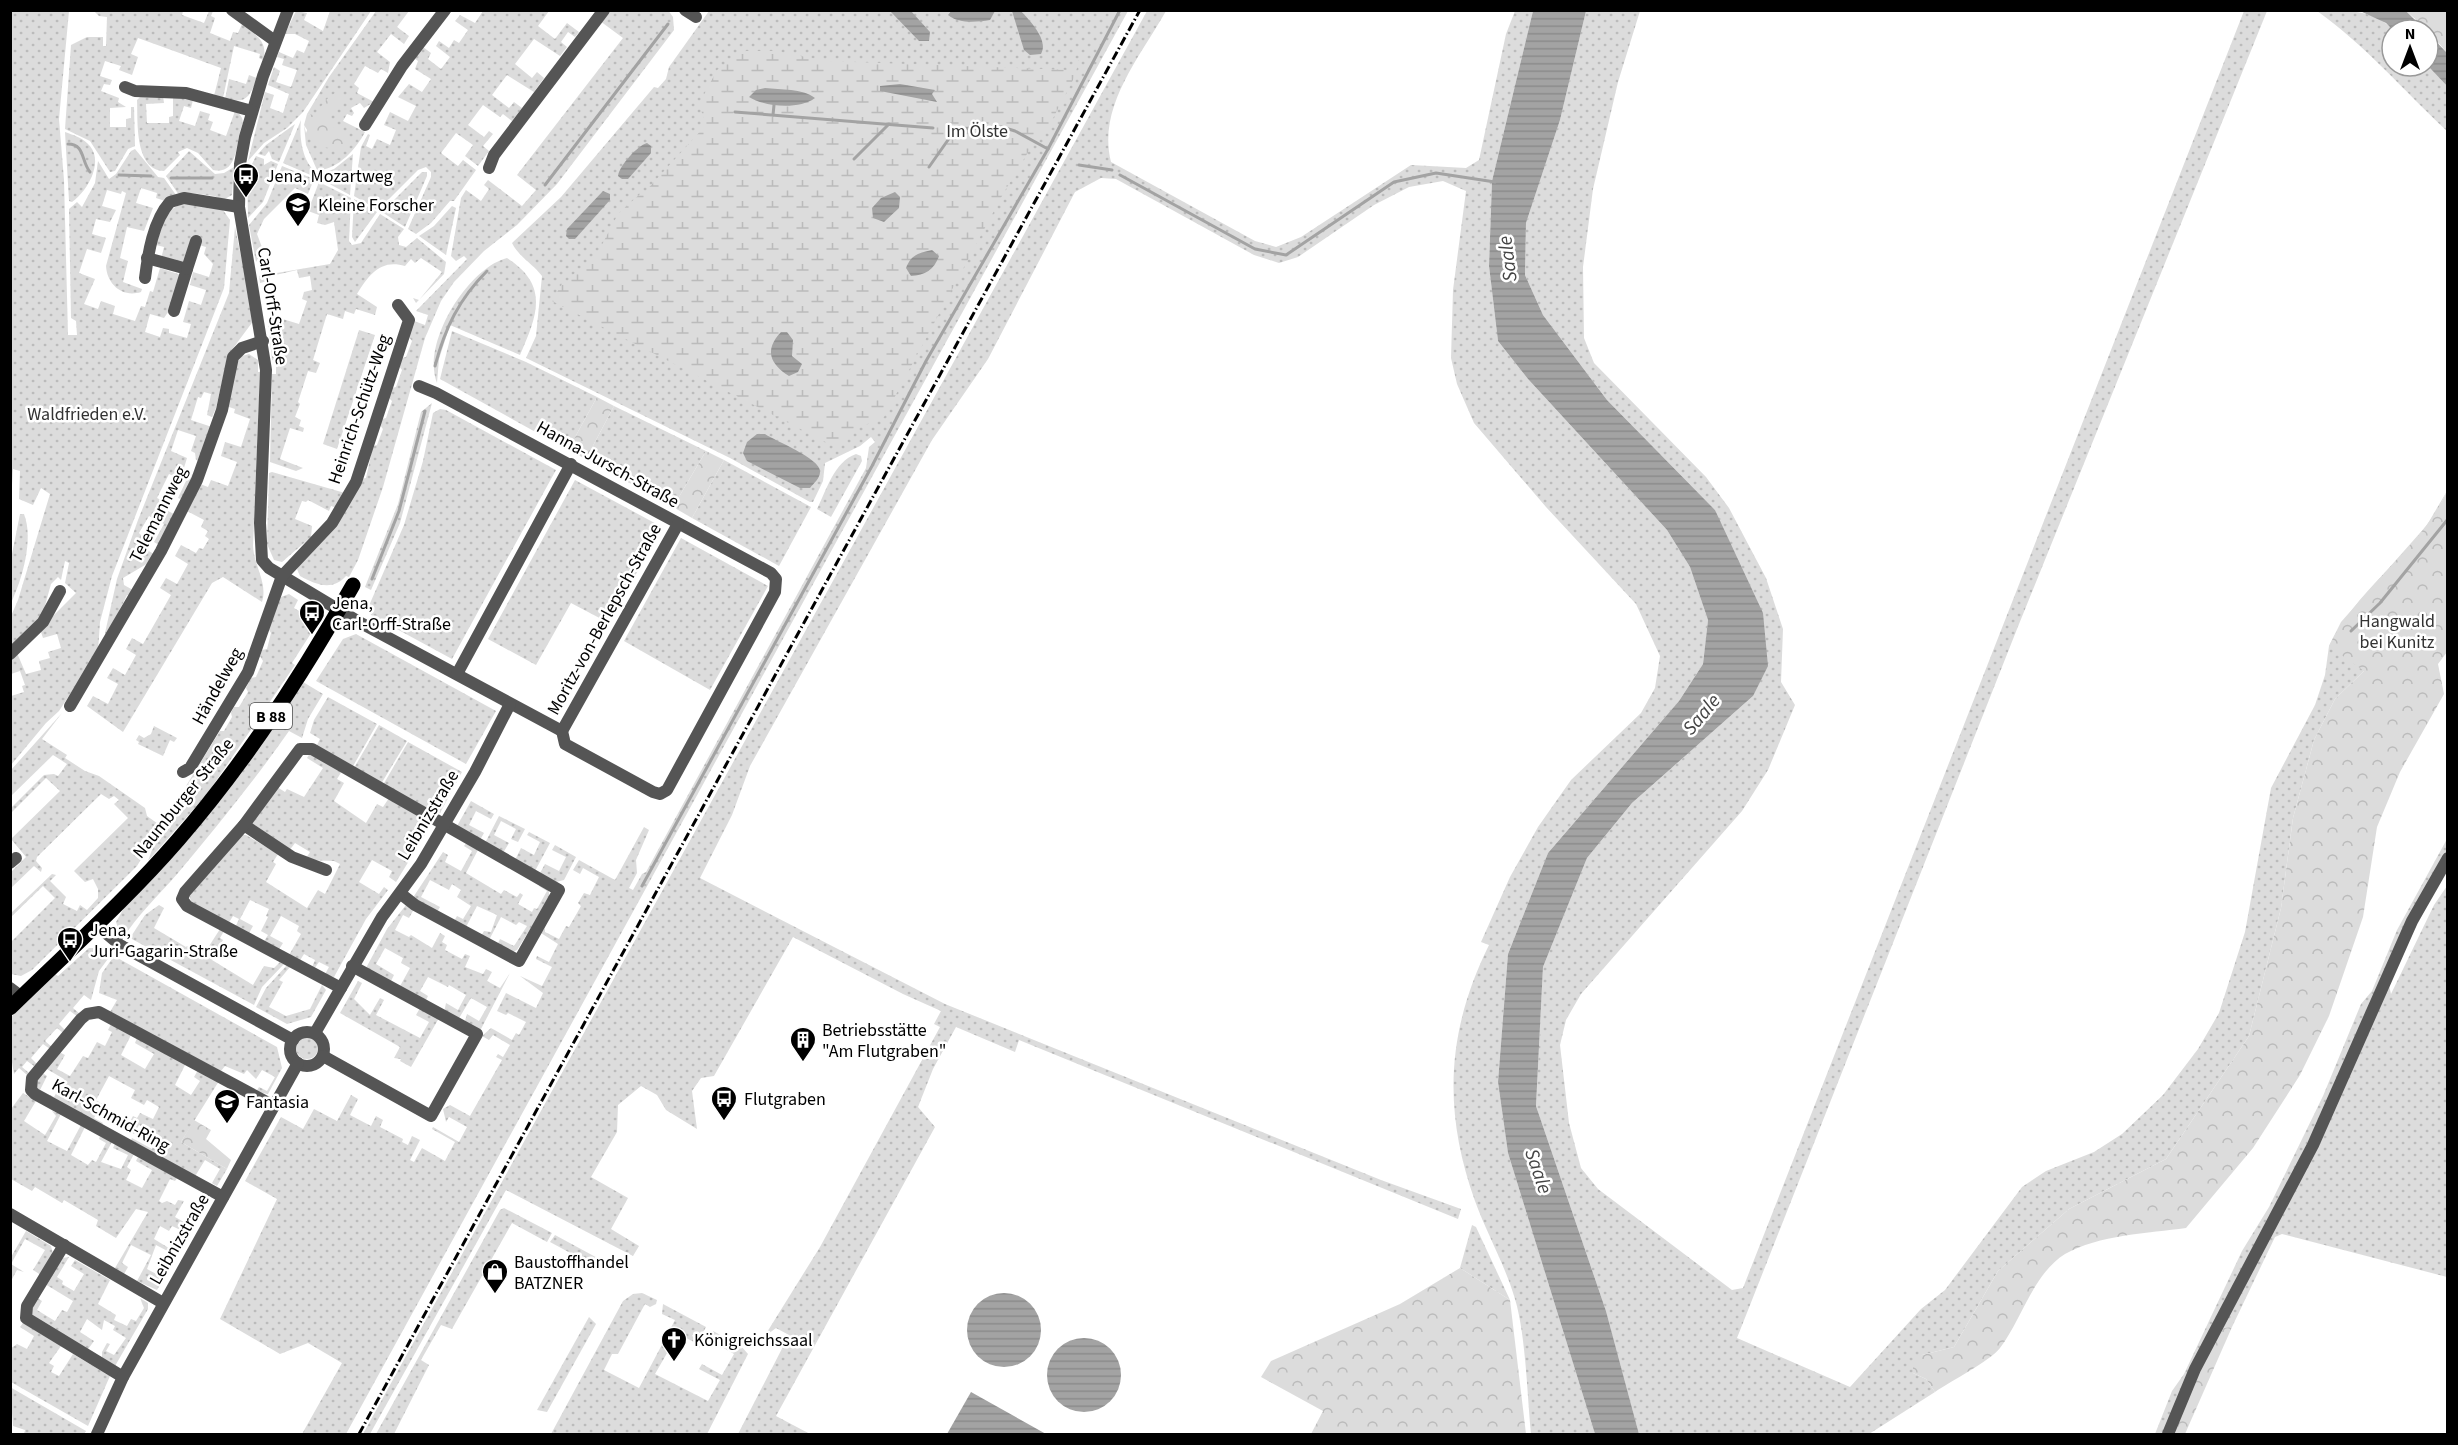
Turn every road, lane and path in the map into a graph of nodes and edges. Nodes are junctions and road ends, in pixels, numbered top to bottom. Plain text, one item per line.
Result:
1 (232, 10) edge
2 (288, 10) edge
3 (445, 10) edge
4 (604, 10) edge
5 (275, 41) junction
6 (125, 87) dead end
7 (252, 111) junction
8 (365, 125) dead end
9 (489, 168) dead end
10 (239, 207) junction
11 (196, 241) dead end
12 (147, 258) junction
13 (188, 269) junction
14 (145, 278) dead end
15 (398, 305) dead end
16 (174, 311) dead end
17 (263, 341) junction
18 (419, 386) dead end
19 (571, 464) junction
20 (678, 524) junction
21 (282, 576) junction
22 (353, 585) dead end
23 (60, 591) dead end
24 (339, 610) junction
25 (10, 654) edge
26 (456, 674) junction
27 (510, 704) junction
28 (70, 706) dead end
29 (562, 731) junction
30 (183, 772) dead end
31 (444, 824) junction
32 (244, 825) junction
33 (2448, 858) edge
34 (326, 870) dead end
35 (400, 894) junction
36 (95, 924) junction
37 (352, 966) junction
38 (341, 988) junction
39 (16, 993) edge
40 (10, 1008) edge
41 (315, 1033) junction
42 (293, 1040) junction
43 (323, 1056) junction
44 (298, 1064) junction
45 (274, 1106) junction
46 (224, 1197) junction
47 (10, 1214) edge
48 (64, 1245) junction
49 (163, 1303) junction
50 (123, 1377) junction
51 (97, 1434) edge
52 (2168, 1434) edge

1 - 5 street
2 - 5 street, Carl-Orff-Straße
3 - 8 street
4 - 9 street
5 - 7 street, Carl-Orff-Straße
6 - 7 street
7 - 10 street, Carl-Orff-Straße
10 - 12 street
10 - 17 street, Carl-Orff-Straße
11 - 13 street
12 - 13 street
12 - 14 street
13 - 16 street
15 - 21 street, Heinrich-Schütz-Weg
17 - 21 street, Carl-Orff-Straße
17 - 28 street, Telemannweg
18 - 19 street, Hanna-Jursch-Straße
19 - 20 street, Hanna-Jursch-Straße
19 - 26 street
20 - 29 street, Moritz-von-Berlepsch-Straße
20 - 29 street, Hanna-Jursch-Straße
21 - 24 street, Carl-Orff-Straße
21 - 30 street, Händelweg
22 - 24 main road, Naumburger Straße / B 88
23 - 25 street
24 - 26 street, Carl-Orff-Straße
24 - 36 main road, Naumburger Straße / B 88
26 - 27 street, Carl-Orff-Straße
27 - 29 street, Carl-Orff-Straße
27 - 31 street, Leibnizstraße
31 - 32 street
31 - 35 street, Leibnizstraße
31 - 35 street
32 - 34 street
32 - 38 street
33 - 52 street
35 - 37 street, Leibnizstraße
36 - 39 main road, Naumburger Straße / B 88
36 - 42 street
37 - 38 street, Leibnizstraße
37 - 43 street
38 - 41 street, Leibnizstraße
39 - 40 main road, Naumburger Straße / B 88
41 - 42 street
41 - 43 street
42 - 44 street
43 - 44 street
44 - 45 street, Leibnizstraße
45 - 46 street, Leibnizstraße
45 - 46 street, Karl-Schmid-Ring
46 - 49 street, Leibnizstraße
47 - 48 street
48 - 49 street
48 - 50 street
49 - 50 street, Leibnizstraße
50 - 51 street, Leibnizstraße

